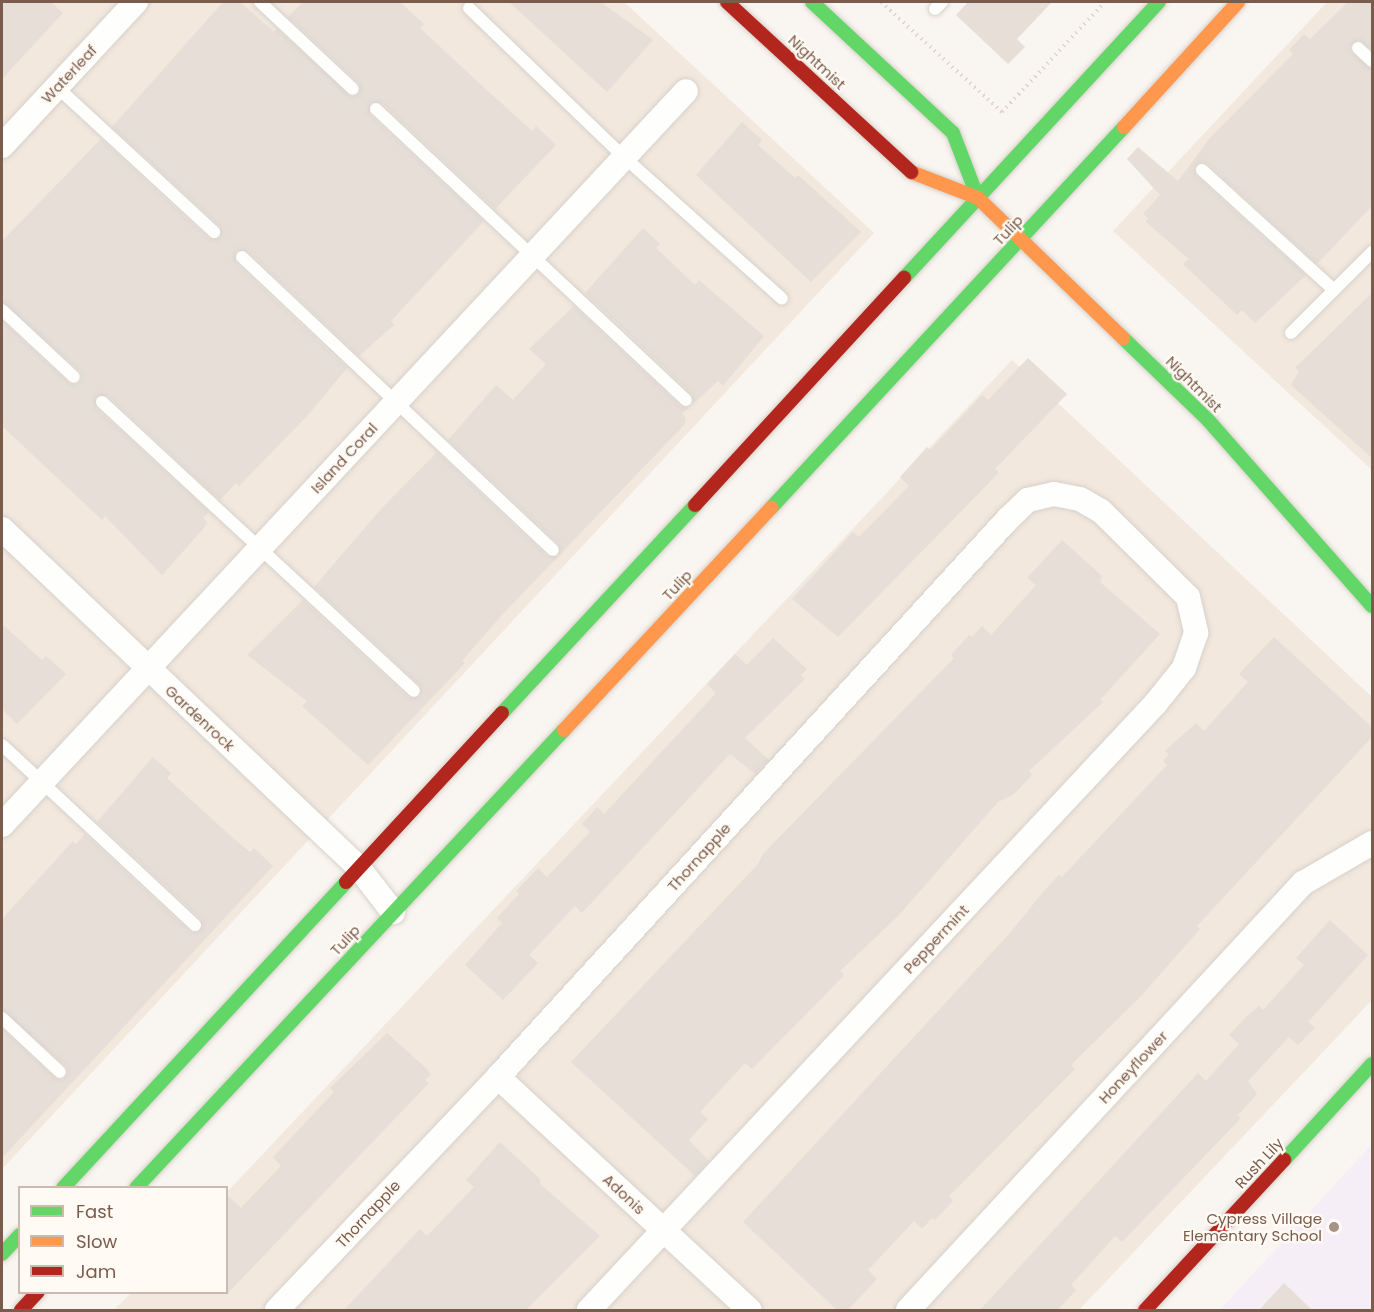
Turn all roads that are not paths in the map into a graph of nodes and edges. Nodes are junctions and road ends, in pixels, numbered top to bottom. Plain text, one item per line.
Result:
1 (136, 2) edge
2 (260, 2) edge
3 (727, 2) edge
4 (812, 2) edge
5 (1159, 2) edge
6 (1238, 2) edge
7 (469, 8) dead end
8 (1358, 48) dead end
9 (1372, 61) edge
10 (57, 87) junction
11 (353, 89) dead end
12 (686, 91) dead end
13 (376, 109) dead end
14 (2, 146) edge
15 (624, 157) junction
16 (1202, 170) dead end
17 (978, 198) junction
18 (214, 232) dead end
19 (1022, 239) junction
20 (1372, 252) edge
21 (532, 255) junction
22 (242, 257) dead end
23 (1334, 290) junction
24 (782, 299) dead end
25 (2, 310) edge
26 (1291, 333) dead end
27 (75, 377) dead end
28 (686, 400) dead end
29 (102, 402) dead end
30 (396, 402) junction
31 (2, 529) edge
32 (1142, 548) joint
33 (259, 549) junction
34 (553, 549) dead end
35 (1372, 606) edge
36 (147, 668) junction
37 (414, 692) dead end
38 (2, 745) edge
39 (41, 783) junction
40 (2, 825) edge
41 (1372, 843) edge
42 (359, 868) junction
43 (393, 912) junction
44 (195, 925) dead end
45 (2, 1018) edge
46 (1372, 1064) edge
47 (60, 1072) dead end
48 (498, 1077) junction
49 (65, 1186) edge
50 (138, 1186) edge
51 (664, 1230) junction
52 (18, 1237) edge
53 (2, 1254) edge
54 (37, 1294) edge
55 (21, 1311) edge
56 (277, 1311) edge
57 (589, 1311) edge
58 (750, 1311) edge
59 (908, 1311) edge
60 (1145, 1311) edge

1 - 10 street, Waterleaf
2 - 11 lane
3 - 17 street, Nightmist
4 - 17 street, Nightmist
5 - 17 street
6 - 19 street, Tulip
7 - 15 lane
8 - 9 lane
10 - 14 street, Waterleaf
10 - 18 lane
12 - 15 street, Island Coral
13 - 21 lane
15 - 21 street, Island Coral
15 - 24 lane
16 - 23 lane
17 - 19 street, Nightmist
17 - 42 street
19 - 35 street, Nightmist
19 - 43 street, Tulip
20 - 23 lane
21 - 28 lane
21 - 30 street, Island Coral
22 - 30 lane
23 - 26 lane
25 - 27 lane
29 - 33 lane
30 - 33 street, Island Coral
30 - 34 lane
31 - 36 street, Gardenrock
32 - 48 street, Thornapple
32 - 51 street, Peppermint
33 - 36 street, Island Coral
33 - 37 lane
36 - 39 street, Island Coral
36 - 42 street, Gardenrock
38 - 39 lane
39 - 40 street, Island Coral
39 - 44 lane
41 - 59 street, Honeyflower
42 - 43 street, Gardenrock
42 - 49 street
43 - 50 street, Tulip
45 - 47 lane
46 - 60 street, Rush Lily
48 - 51 street, Adonis
48 - 56 street, Thornapple
51 - 57 street, Peppermint
51 - 58 street, Adonis
52 - 53 street
54 - 55 street

